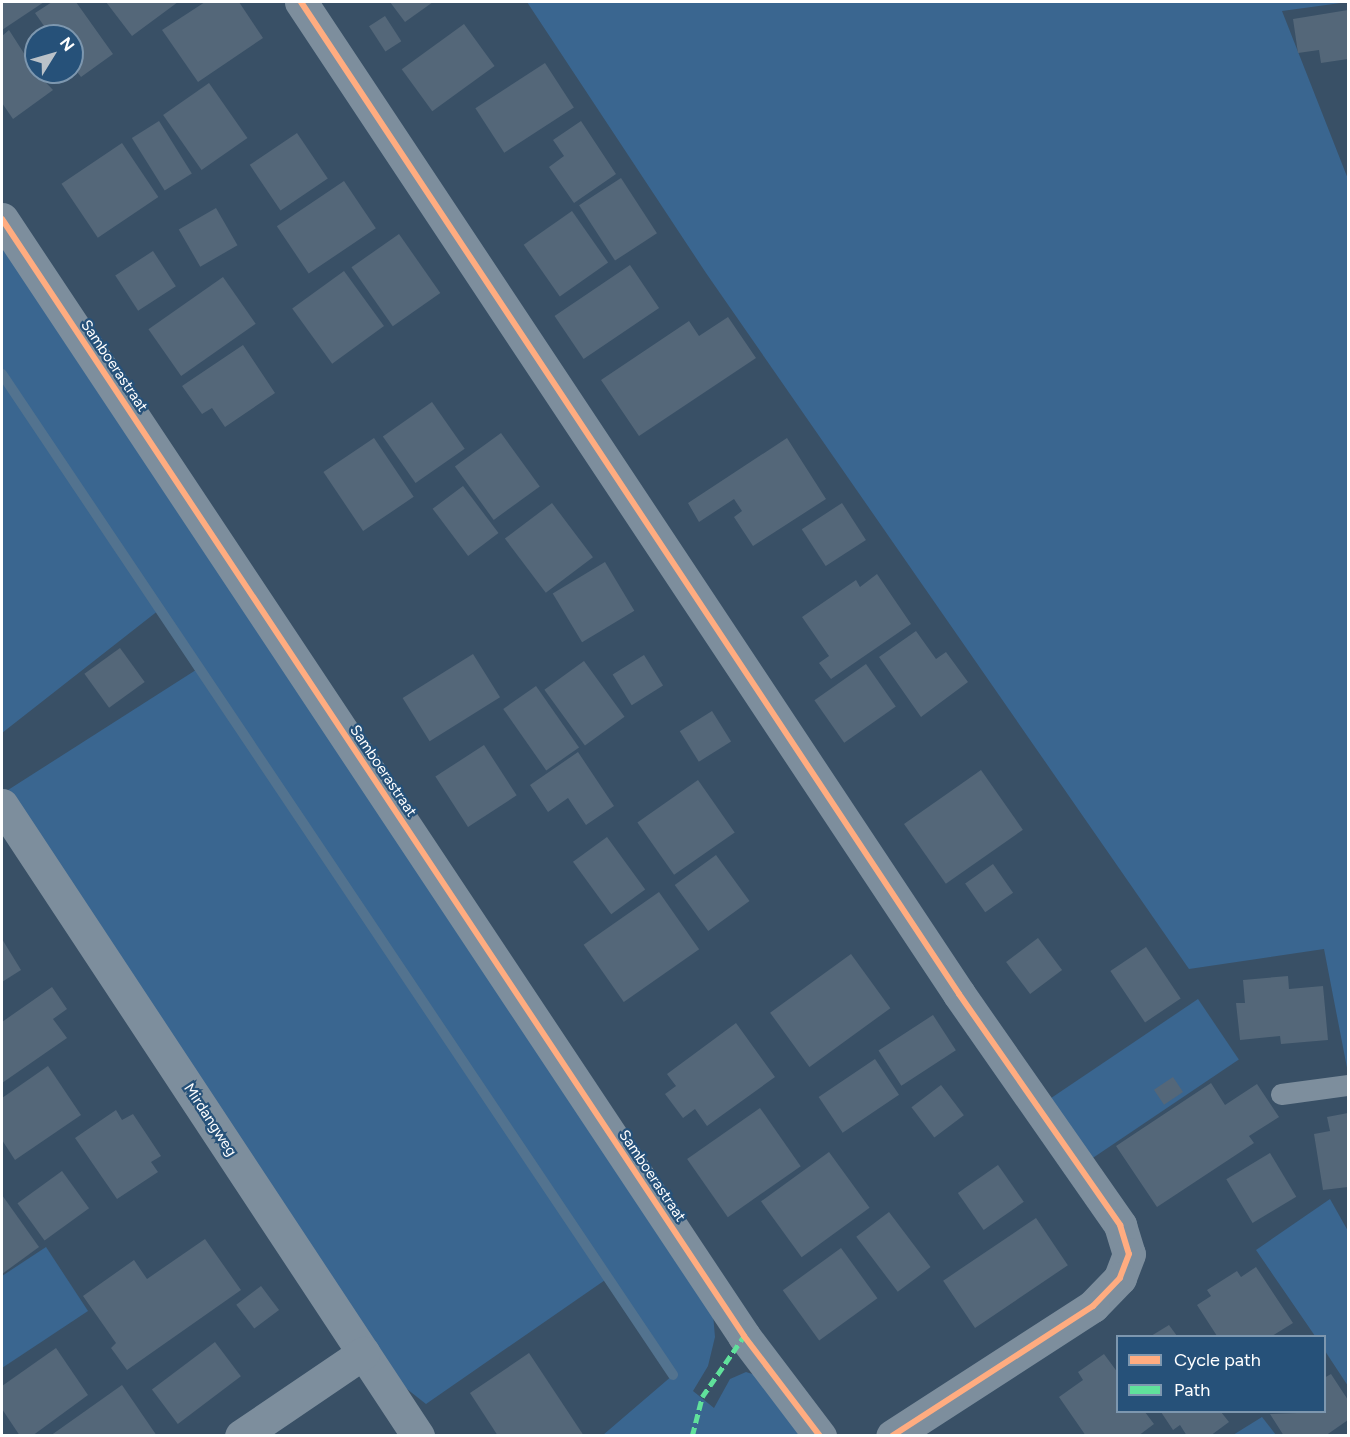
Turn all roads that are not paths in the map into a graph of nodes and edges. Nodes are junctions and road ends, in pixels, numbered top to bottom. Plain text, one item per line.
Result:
1 (301, 2) edge
2 (2, 219) edge
3 (2, 805) edge
4 (1348, 1085) edge
5 (1281, 1094) dead end
6 (363, 1353) junction
7 (241, 1436) edge
8 (418, 1436) edge
9 (820, 1436) edge
10 (892, 1436) edge

1 - 10 street
2 - 9 street, Samboerastraat
3 - 6 street, Mirdangweg
4 - 5 lane
6 - 7 street
6 - 8 street, Mirdangweg

